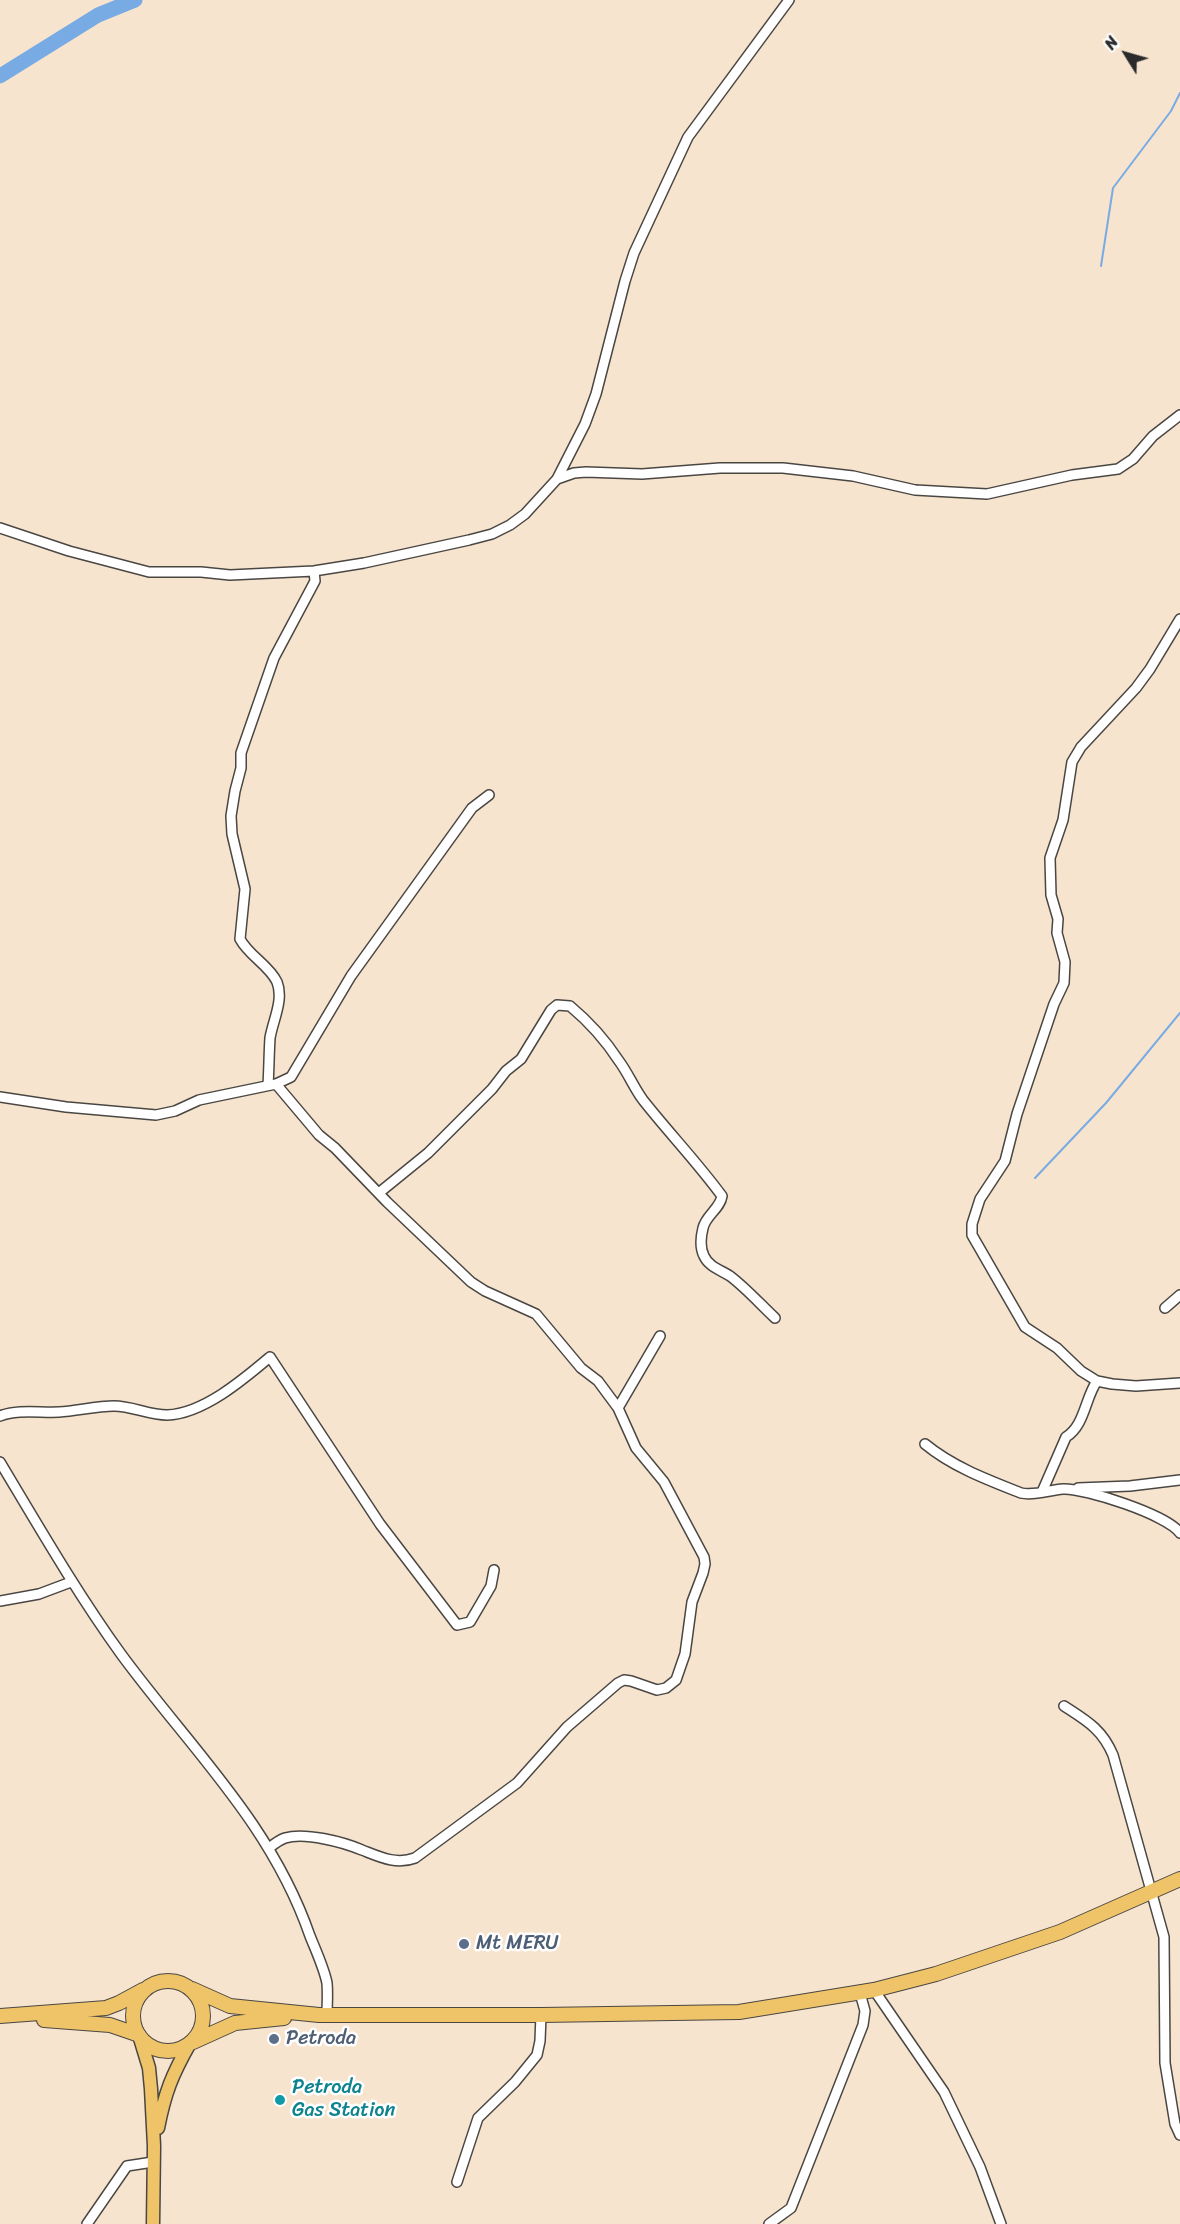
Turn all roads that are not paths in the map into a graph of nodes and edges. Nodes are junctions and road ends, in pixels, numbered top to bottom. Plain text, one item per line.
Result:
1 (789, 0) edge
2 (1180, 415) edge
3 (557, 479) junction
4 (0, 528) edge
5 (314, 571) junction
6 (1180, 619) edge
7 (489, 795) dead end
8 (272, 1085) junction
9 (0, 1097) edge
10 (380, 1192) junction
11 (1180, 1294) edge
12 (1165, 1308) dead end
13 (775, 1318) dead end
14 (660, 1336) dead end
15 (1097, 1381) junction
16 (1180, 1383) edge
17 (618, 1408) junction
18 (0, 1416) edge
19 (925, 1444) dead end
20 (0, 1462) edge
21 (1180, 1480) edge
22 (1065, 1489) junction
23 (1042, 1492) junction
24 (1180, 1533) edge
25 (494, 1570) dead end
26 (71, 1582) junction
27 (0, 1601) edge
28 (1064, 1706) dead end
29 (269, 1848) junction
30 (1180, 1879) edge
31 (1153, 1891) junction
32 (148, 1987) junction
33 (192, 1989) junction
34 (874, 1990) junction
35 (860, 1993) junction
36 (323, 2015) junction
37 (541, 2015) junction
38 (0, 2017) edge
39 (139, 2036) junction
40 (190, 2043) junction
41 (1180, 2135) edge
42 (154, 2146) junction
43 (153, 2162) junction
44 (457, 2182) dead end
45 (87, 2224) edge
46 (153, 2224) edge
47 (769, 2224) edge
48 (1001, 2224) edge

1 - 3 street
2 - 3 street
3 - 5 street
4 - 5 street
5 - 8 street
6 - 15 street
7 - 8 street
8 - 9 street
8 - 10 street
10 - 13 street
10 - 17 street
11 - 12 street
14 - 17 street
15 - 16 street
15 - 23 street
17 - 29 street
18 - 25 street
19 - 23 street
20 - 26 street
21 - 22 street
22 - 23 street
22 - 24 street
26 - 27 street
26 - 29 street
28 - 31 street
29 - 36 street
30 - 31 highway
31 - 34 highway
31 - 41 street
32 - 33 highway
32 - 38 highway
32 - 39 highway
33 - 36 highway
33 - 40 highway
34 - 35 highway
34 - 48 street
35 - 37 highway
35 - 47 street
36 - 37 highway
36 - 40 highway
37 - 44 street
38 - 39 highway
39 - 40 highway
39 - 42 main road
40 - 42 main road
42 - 43 main road
43 - 45 street
43 - 46 main road

